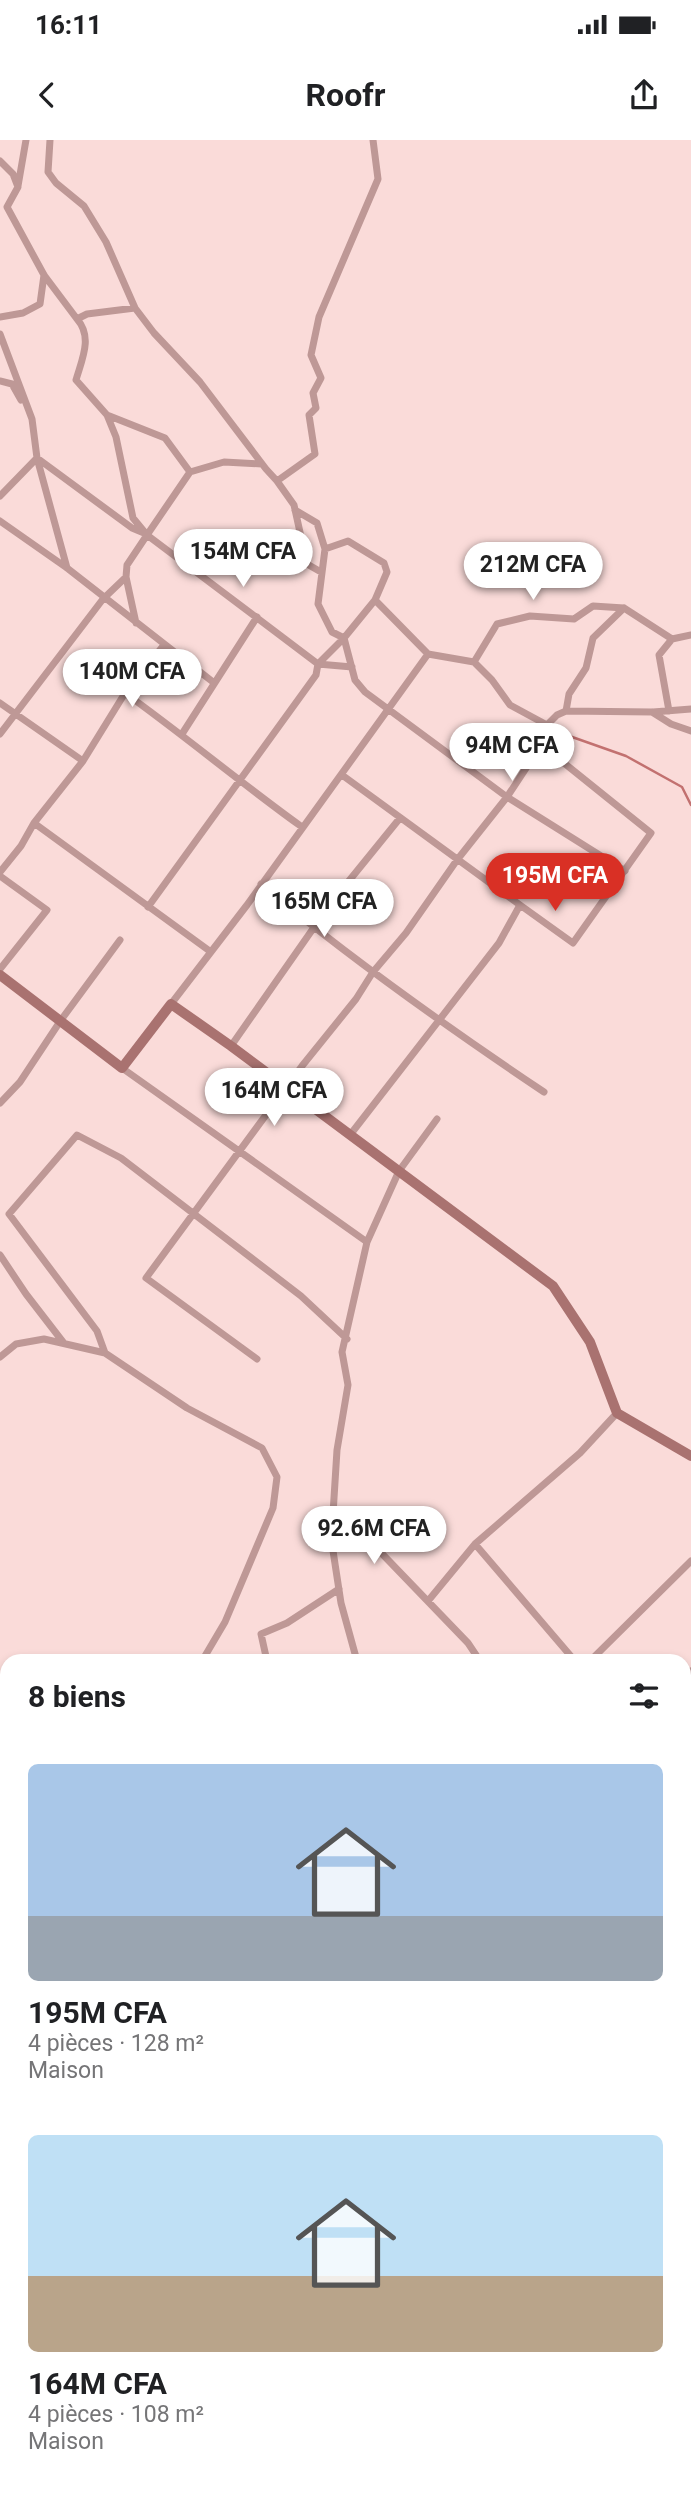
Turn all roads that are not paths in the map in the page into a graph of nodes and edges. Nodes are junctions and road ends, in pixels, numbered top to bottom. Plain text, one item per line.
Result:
1 (26, 140) edge
2 (50, 140) edge
3 (373, 140) edge
4 (0, 161) edge
5 (18, 187) junction
6 (44, 275) junction
7 (135, 308) junction
8 (0, 317) edge
9 (77, 319) junction
10 (0, 334) edge
11 (0, 380) edge
12 (107, 415) junction
13 (32, 419) junction
14 (37, 458) junction
15 (262, 464) junction
16 (190, 472) junction
17 (277, 481) junction
18 (0, 496) edge
19 (295, 510) junction
20 (0, 521) edge
21 (147, 535) junction
22 (325, 549) junction
23 (67, 568) junction
24 (321, 572) junction
25 (126, 577) junction
26 (103, 599) junction
27 (375, 600) junction
28 (624, 608) junction
29 (257, 617) junction
30 (136, 623) junction
31 (691, 635) edge
32 (344, 638) junction
33 (672, 639) junction
34 (164, 645) junction
35 (428, 654) junction
36 (474, 662) junction
37 (318, 664) junction
38 (352, 667) junction
39 (213, 682) junction
40 (125, 693) junction
41 (0, 703) edge
42 (691, 709) edge
43 (388, 711) junction
44 (566, 711) junction
45 (669, 711) junction
46 (652, 712) junction
47 (14, 714) junction
48 (547, 725) junction
49 (691, 732) edge
50 (0, 734) edge
51 (182, 734) junction
52 (538, 750) junction
53 (83, 761) junction
54 (342, 775) junction
55 (238, 781) junction
56 (507, 797) junction
57 (400, 818) junction
58 (34, 823) junction
59 (302, 827) junction
60 (457, 860) junction
61 (625, 871) junction
62 (0, 874) edge
63 (261, 884) junction
64 (520, 905) junction
65 (148, 907) junction
66 (314, 928) junction
67 (120, 940) dead end
68 (211, 952) junction
69 (0, 969) edge
70 (373, 972) junction
71 (0, 975) edge
72 (171, 1004) junction
73 (61, 1020) junction
74 (437, 1020) junction
75 (231, 1046) junction
76 (122, 1068) junction
77 (287, 1088) junction
78 (544, 1092) dead end
79 (1, 1100) edge
80 (437, 1119) dead end
81 (350, 1135) junction
82 (238, 1153) junction
83 (399, 1171) junction
84 (9, 1214) junction
85 (194, 1214) junction
86 (0, 1221) edge
87 (367, 1242) junction
88 (0, 1255) edge
89 (347, 1339) junction
90 (63, 1342) junction
91 (105, 1353) junction
92 (0, 1357) edge
93 (257, 1359) dead end
94 (617, 1413) junction
95 (691, 1456) edge
96 (333, 1514) junction
97 (474, 1545) junction
98 (691, 1561) edge
99 (339, 1589) junction
100 (428, 1601) junction
101 (206, 1654) edge
102 (265, 1654) edge
103 (355, 1654) edge
104 (475, 1654) edge
105 (569, 1654) edge
106 (597, 1654) edge

1 - 5 street
2 - 7 street
3 - 17 street
4 - 5 street
5 - 6 street
6 - 8 street
6 - 9 street
7 - 9 street
7 - 15 street
9 - 12 street
10 - 13 street
11 - 13 street
12 - 16 street
12 - 21 street
13 - 14 street
14 - 18 street
14 - 21 street
14 - 23 street
15 - 16 street
15 - 17 street
16 - 21 street
17 - 19 street
19 - 22 street
19 - 24 street
20 - 23 street
21 - 25 street
21 - 29 street
22 - 24 street
22 - 27 street
23 - 26 street
24 - 32 street
25 - 26 street
25 - 30 street
26 - 30 street
26 - 47 street
27 - 32 street
27 - 35 street
28 - 33 street
28 - 36 street
28 - 44 street
29 - 37 street
29 - 39 street
30 - 34 street
31 - 33 street
32 - 37 street
32 - 38 street
33 - 45 street
34 - 39 street
34 - 40 street
35 - 36 street
35 - 43 street
36 - 48 street
37 - 38 street
37 - 55 street
38 - 43 street
39 - 51 street
40 - 51 street
40 - 53 street
41 - 47 street
42 - 45 street
43 - 54 street
43 - 56 street
44 - 46 street
44 - 48 street
45 - 46 street
46 - 49 street
47 - 50 street
47 - 53 street
48 - 52 street
51 - 55 street
52 - 56 street
52 - 61 street
53 - 58 street
54 - 57 street
54 - 59 street
55 - 59 street
55 - 65 street
56 - 60 street
56 - 61 street
57 - 60 street
57 - 66 street
58 - 62 street
58 - 65 street
59 - 63 street
60 - 64 street
60 - 70 street
61 - 64 street
62 - 69 street
63 - 66 street
63 - 68 street
64 - 74 street
65 - 68 street
66 - 70 street
66 - 75 street
67 - 73 street
68 - 72 street
70 - 74 street
70 - 77 street
71 - 73 street
72 - 75 street
72 - 76 street
73 - 76 street
73 - 79 street
74 - 78 street
74 - 81 street
75 - 77 street
76 - 82 street
77 - 81 street
77 - 82 street
80 - 83 street
81 - 83 street
82 - 85 street
82 - 87 street
83 - 87 street
83 - 94 street
84 - 85 street
84 - 86 street
84 - 91 street
85 - 89 street
85 - 93 street
87 - 89 street
88 - 90 street
89 - 96 street
90 - 91 street
90 - 92 street
91 - 101 street
94 - 95 street
94 - 97 street
96 - 99 street
96 - 100 street
97 - 100 street
97 - 105 street
98 - 106 street
99 - 102 street
99 - 103 street
100 - 104 street

